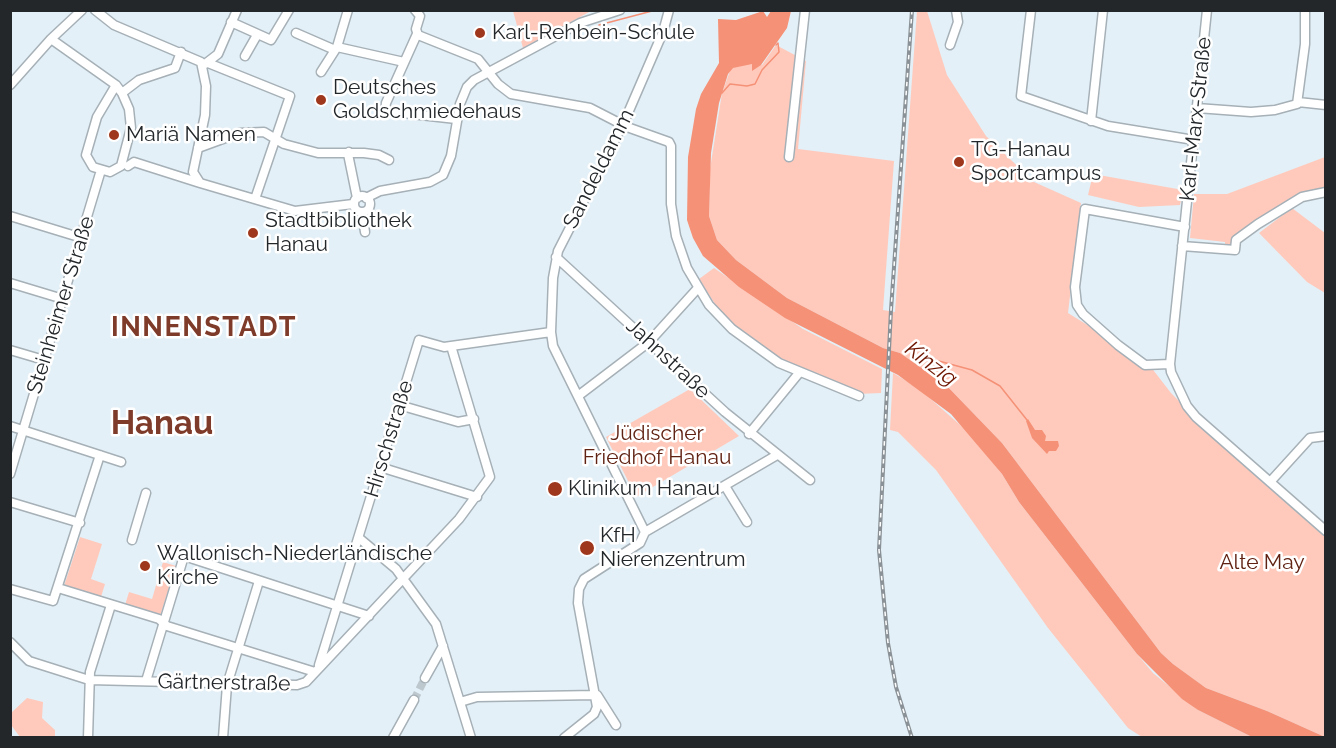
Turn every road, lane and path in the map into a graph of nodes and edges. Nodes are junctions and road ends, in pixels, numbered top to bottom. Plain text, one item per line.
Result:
1 (82, 10) edge
2 (95, 10) edge
3 (289, 10) edge
4 (348, 10) edge
5 (415, 10) edge
6 (620, 10) edge
7 (669, 10) edge
8 (805, 10) edge
9 (956, 10) edge
10 (1031, 10) edge
11 (1103, 10) edge
12 (1207, 10) edge
13 (1305, 10) edge
14 (237, 11) edge
15 (231, 22) junction
16 (296, 33) dead end
17 (417, 34) junction
18 (257, 35) junction
19 (51, 39) junction
20 (951, 45) dead end
21 (336, 49) junction
22 (181, 52) junction
23 (245, 56) dead end
24 (404, 62) junction
25 (205, 64) junction
26 (321, 72) dead end
27 (489, 72) junction
28 (10, 85) edge
29 (116, 85) junction
30 (122, 93) junction
31 (1298, 102) junction
32 (1326, 105) edge
33 (1197, 108) junction
34 (456, 119) junction
35 (1091, 121) junction
36 (622, 125) junction
37 (276, 138) junction
38 (1194, 140) junction
39 (198, 148) junction
40 (349, 152) junction
41 (789, 157) dead end
42 (390, 160) dead end
43 (128, 166) dead end
44 (101, 170) junction
45 (198, 180) junction
46 (1326, 192) edge
47 (255, 199) junction
48 (359, 200) junction
49 (362, 212) junction
50 (10, 216) edge
51 (1185, 227) junction
52 (365, 232) dead end
53 (82, 238) junction
54 (1182, 246) junction
55 (556, 257) junction
56 (10, 283) edge
57 (698, 288) junction
58 (63, 299) junction
59 (551, 332) junction
60 (649, 342) junction
61 (451, 346) junction
62 (10, 350) edge
63 (45, 360) junction
64 (1170, 364) junction
65 (799, 373) junction
66 (578, 396) junction
67 (859, 396) dead end
68 (399, 405) junction
69 (474, 419) junction
70 (10, 426) edge
71 (24, 430) junction
72 (749, 434) junction
73 (1326, 436) edge
74 (100, 455) junction
75 (777, 455) junction
76 (121, 462) dead end
77 (380, 467) junction
78 (10, 474) edge
79 (810, 480) dead end
80 (1270, 482) junction
81 (725, 486) junction
82 (146, 493) dead end
83 (477, 497) junction
84 (10, 502) edge
85 (81, 519) junction
86 (747, 522) dead end
87 (1326, 531) edge
88 (645, 532) junction
89 (358, 538) junction
90 (132, 540) dead end
91 (404, 579) junction
92 (259, 581) junction
93 (58, 588) junction
94 (10, 589) edge
95 (111, 605) junction
96 (338, 606) junction
97 (369, 616) junction
98 (163, 623) junction
99 (10, 642) edge
100 (443, 646) junction
101 (238, 648) junction
102 (317, 671) junction
103 (425, 678) tunnel mouth
104 (89, 680) junction
105 (146, 681) junction
106 (227, 685) junction
107 (596, 695) junction
108 (414, 700) tunnel mouth
109 (460, 702) junction
110 (616, 725) dead end
111 (469, 735) edge
112 (88, 738) edge
113 (224, 738) edge
114 (393, 738) edge
115 (564, 738) edge

1 - 19 street
2 - 22 street
3 - 18 street
4 - 21 street
5 - 17 street
6 - 27 street
7 - 36 street, Sandeldamm
8 - 41 street
9 - 20 street
10 - 35 street
11 - 35 street
12 - 33 street, Karl-Marx-Straße
13 - 31 street
14 - 15 street
15 - 18 street
15 - 25 street
16 - 21 street
17 - 24 street
17 - 27 street
18 - 23 street
19 - 28 street
19 - 29 street
21 - 24 street
21 - 26 street
22 - 25 street
22 - 30 street
24 - 34 street
25 - 37 street
25 - 39 street
27 - 34 street
27 - 36 street
29 - 30 street
29 - 44 street
30 - 44 street
31 - 32 street
31 - 33 street
33 - 38 street, Karl-Marx-Straße
34 - 48 street
35 - 38 street
36 - 55 street, Sandeldamm
36 - 57 street
37 - 39 street
37 - 40 street
37 - 47 street
38 - 51 street, Karl-Marx-Straße
39 - 45 street
40 - 42 street
40 - 48 street
43 - 45 street
44 - 53 street, Steinheimer Straße
45 - 47 street
46 - 54 street
47 - 48 street
48 - 49 street
48 - 49 street
49 - 52 street
50 - 53 street
51 - 54 street, Karl-Marx-Straße
51 - 64 street
53 - 58 street, Steinheimer Straße
54 - 64 street, Karl-Marx-Straße
55 - 59 street, Sandeldamm
55 - 60 street, Jahnstraße
56 - 58 street
57 - 60 street
57 - 65 street
58 - 63 street, Steinheimer Straße
59 - 61 street
59 - 66 street
60 - 66 street
60 - 72 street, Jahnstraße
61 - 68 street, Hirschstraße
61 - 69 street, Gärtnerstraße
62 - 63 street
63 - 71 street, Steinheimer Straße
64 - 80 street
65 - 67 street
65 - 72 street
66 - 88 street
68 - 69 street
68 - 77 street, Hirschstraße
69 - 83 street, Gärtnerstraße
70 - 71 street
71 - 74 street
71 - 78 street, Steinheimer Straße
72 - 75 street, Jahnstraße
73 - 80 street
74 - 76 street
74 - 85 street
75 - 79 street, Jahnstraße
75 - 81 street
77 - 83 street
77 - 89 street, Hirschstraße
80 - 87 street
81 - 86 street
81 - 88 street
82 - 90 street
83 - 91 street, Gärtnerstraße
84 - 85 street
85 - 93 street
88 - 107 street
89 - 91 street
89 - 96 street, Hirschstraße
91 - 97 street, Gärtnerstraße
91 - 100 street
92 - 96 street
92 - 98 street
92 - 101 street
93 - 94 street
93 - 95 street
95 - 98 street
95 - 104 street
96 - 97 street
96 - 102 street, Hirschstraße
97 - 102 street, Gärtnerstraße
98 - 101 street
98 - 105 street
99 - 104 street, Gärtnerstraße
100 - 103 street
100 - 109 street
101 - 102 street
101 - 106 street
102 - 106 street, Gärtnerstraße
104 - 105 street, Gärtnerstraße
104 - 112 street
105 - 106 street, Gärtnerstraße
106 - 113 street
107 - 109 street
107 - 110 street
107 - 115 street
108 - 114 street
109 - 111 street

